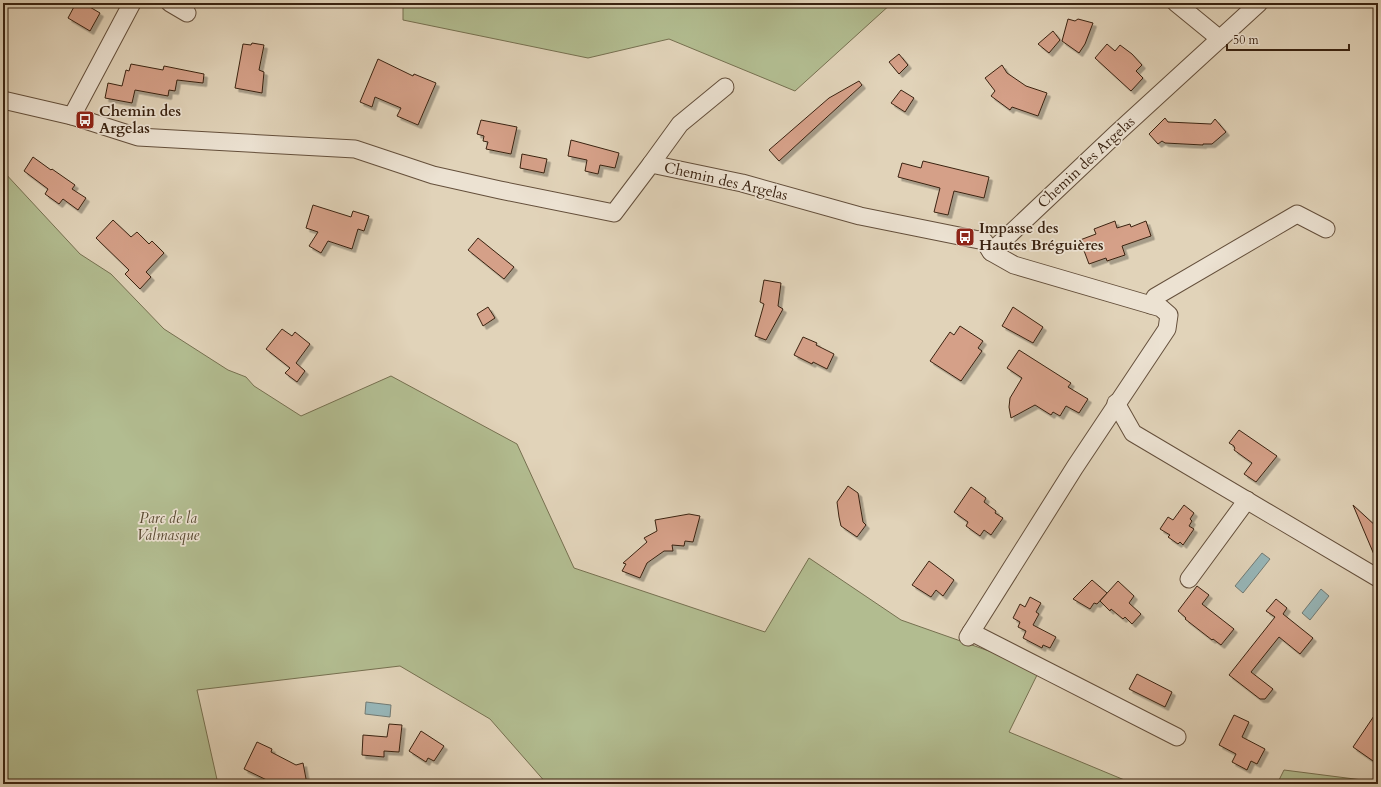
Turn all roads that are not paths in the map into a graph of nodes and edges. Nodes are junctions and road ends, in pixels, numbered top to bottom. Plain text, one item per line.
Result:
1 (132, 3) edge
2 (170, 3) edge
3 (1176, 3) edge
4 (1259, 3) edge
5 (187, 13) dead end
6 (1220, 39) junction
7 (724, 86) dead end
8 (3, 100) edge
9 (72, 116) junction
10 (651, 164) junction
11 (1326, 229) dead end
12 (991, 252) junction
13 (1151, 305) junction
14 (1116, 403) junction
15 (1247, 500) junction
16 (1378, 578) edge
17 (1189, 579) dead end
18 (1177, 737) dead end

1 - 9 street
2 - 5 street
3 - 6 street
4 - 6 street, Chemin des Argelas
6 - 12 street, Chemin des Argelas
7 - 10 street
8 - 9 street, Chemin des Argelas
9 - 10 street, Chemin des Argelas
10 - 12 street, Chemin des Argelas
11 - 13 street
12 - 13 street
13 - 14 street
14 - 15 street
14 - 18 street
15 - 16 street
15 - 17 street

